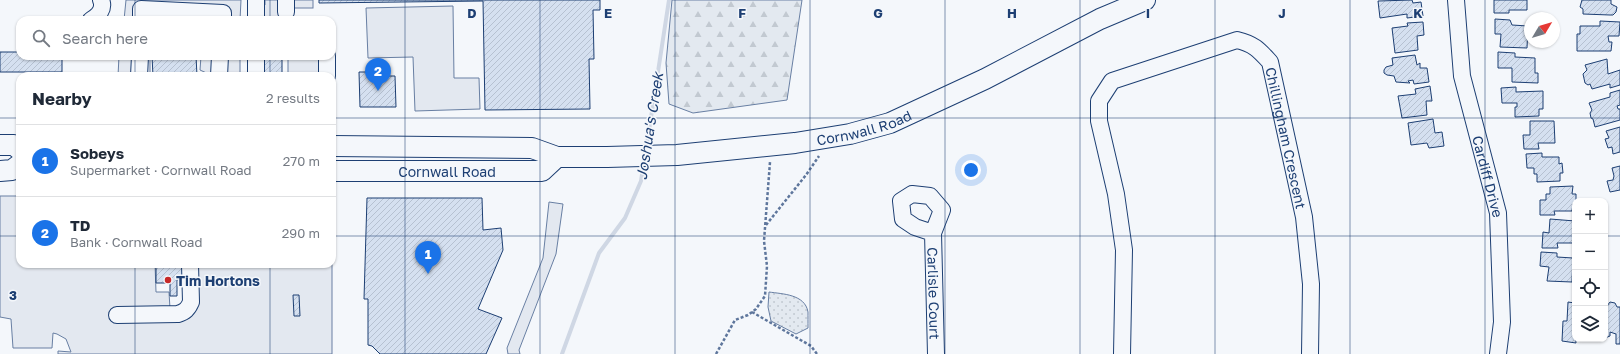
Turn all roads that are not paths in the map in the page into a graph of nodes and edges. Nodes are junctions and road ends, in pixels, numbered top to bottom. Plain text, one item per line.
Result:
1 (101, 0) edge
2 (256, 0) edge
3 (1145, 0) edge
4 (1456, 0) edge
5 (97, 16) edge
6 (141, 16) edge
7 (223, 16) edge
8 (256, 16) edge
9 (140, 60) edge
10 (220, 60) edge
11 (256, 60) edge
12 (327, 60) edge
13 (139, 72) edge
14 (219, 72) edge
15 (256, 72) edge
16 (327, 72) edge
17 (0, 145) edge
18 (336, 146) edge
19 (16, 147) edge
20 (557, 157) junction
21 (16, 167) edge
22 (336, 170) edge
23 (0, 171) edge
24 (933, 233) dead end
25 (190, 268) edge
26 (117, 315) dead end
27 (936, 354) edge
28 (1122, 354) edge
29 (1310, 354) edge
30 (1498, 354) edge

1 - 5 street
2 - 8 street
3 - 20 main road, Cornwall Road
4 - 30 street, Cardiff Drive
6 - 7 street
9 - 13 street
10 - 14 street
11 - 15 street
12 - 16 street
17 - 19 main road
18 - 20 main road, Cornwall Road
20 - 22 main road, Cornwall Road
21 - 23 main road
24 - 27 street, Carlisle Court
25 - 26 street
28 - 29 street, Chillingham Crescent

